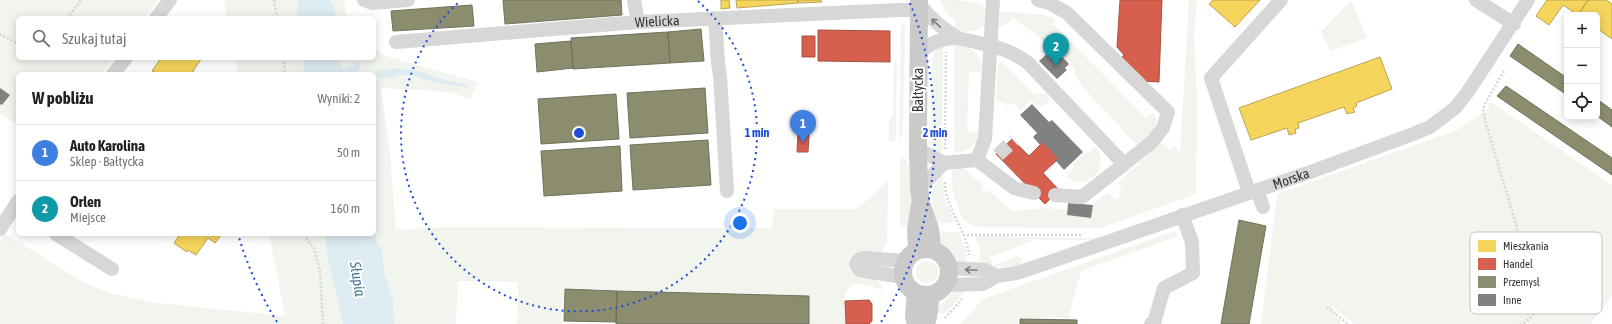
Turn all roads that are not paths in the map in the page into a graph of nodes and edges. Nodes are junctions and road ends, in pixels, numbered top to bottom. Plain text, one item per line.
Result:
1 (170, 0) edge
2 (364, 0) edge
3 (408, 0) edge
4 (634, 0) edge
5 (993, 0) edge
6 (1038, 0) edge
7 (1281, 0) edge
8 (1476, 0) edge
9 (1528, 0) edge
10 (919, 4) edge
11 (158, 16) edge
12 (715, 18) junction
13 (638, 22) junction
14 (1514, 24) junction
15 (396, 42) dead end
16 (952, 42) junction
17 (991, 46) junction
18 (918, 54) junction
19 (124, 60) edge
20 (115, 72) edge
21 (918, 149) junction
22 (945, 157) junction
23 (977, 160) junction
24 (1124, 164) junction
25 (727, 191) dead end
26 (1253, 191) junction
27 (1034, 193) dead end
28 (1055, 195) dead end
29 (920, 196) junction
30 (16, 206) edge
31 (1263, 207) dead end
32 (1182, 215) junction
33 (0, 229) edge
34 (59, 236) edge
35 (914, 259) junction
36 (112, 269) dead end
37 (948, 276) junction
38 (923, 294) junction
39 (934, 323) edge
40 (916, 324) edge
41 (1151, 324) edge

1 - 11 street
2 - 3 street
4 - 13 street
5 - 17 street
6 - 24 street
7 - 26 street
8 - 14 street
9 - 14 street, Morska
10 - 12 street, Wielicka
16 -> 10 street
10 - 18 main road, Bałtycka
12 - 13 street, Wielicka
12 - 25 street
13 - 15 street, Wielicka
14 - 26 street, Morska
16 - 17 street
16 - 18 street
17 - 23 street
17 - 24 street
18 - 21 main road, Bałtycka
19 - 20 street
21 - 22 street
21 - 29 main road, Bałtycka
22 - 23 street
22 - 29 street
23 - 27 street
24 - 28 street
26 - 31 street
26 - 32 street, Morska
29 - 35 main road, Bałtycka
30 - 33 street
32 - 37 street, Morska
32 - 41 street
34 - 36 street
35 - 37 main road
35 - 38 main road
37 - 38 main road
38 - 39 main road
38 - 40 main road

